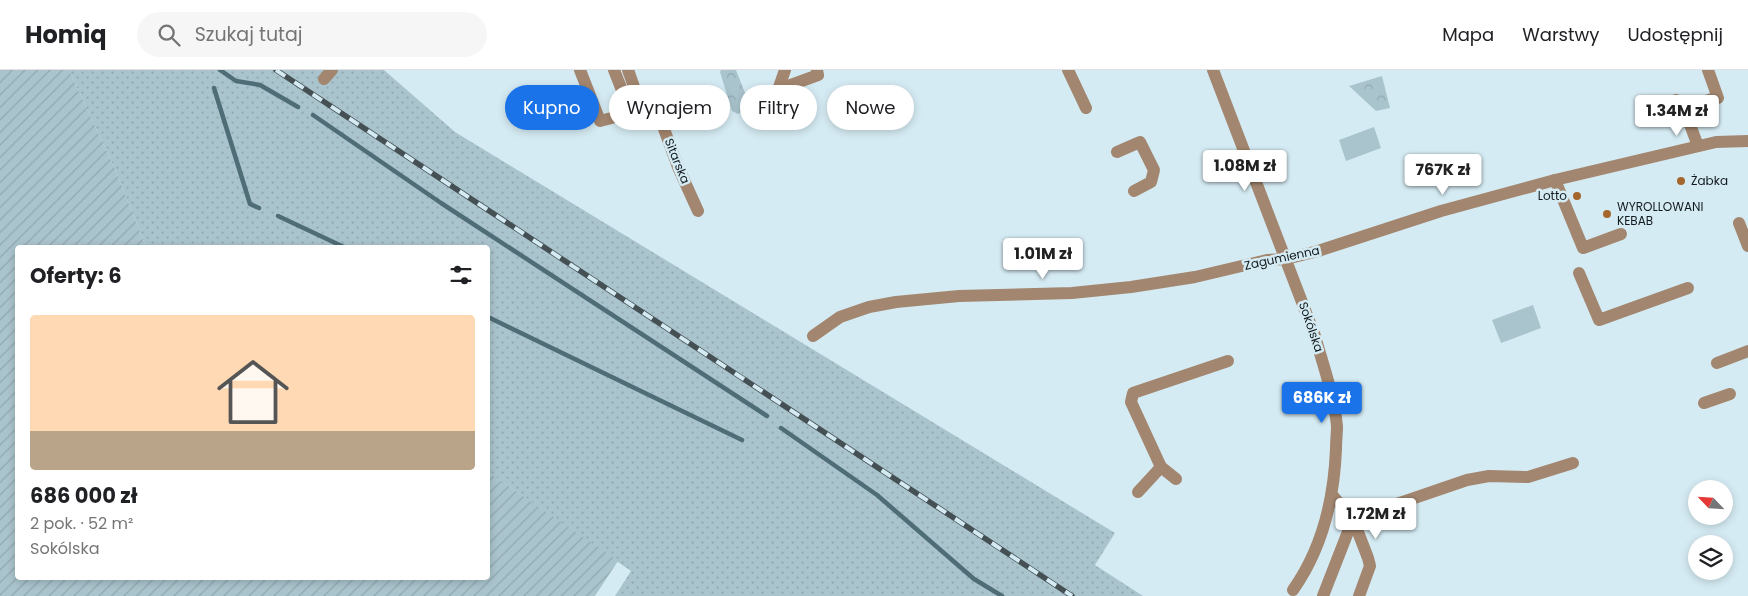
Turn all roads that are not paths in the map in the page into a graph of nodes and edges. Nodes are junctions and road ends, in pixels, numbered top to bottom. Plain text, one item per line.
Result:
1 (580, 70) edge
2 (614, 70) edge
3 (628, 70) edge
4 (785, 70) edge
5 (817, 70) edge
6 (1068, 70) edge
7 (1213, 70) edge
8 (1708, 70) edge
9 (620, 85) edge
10 (634, 85) edge
11 (780, 85) edge
12 (792, 85) edge
13 (1086, 108) dead end
14 (1653, 111) dead end
15 (609, 119) edge
16 (1689, 122) junction
17 (664, 130) edge
18 (1748, 141) edge
19 (1698, 146) junction
20 (1117, 152) dead end
21 (1555, 180) junction
22 (1134, 191) dead end
23 (698, 211) dead end
24 (1739, 223) dead end
25 (1621, 234) dead end
26 (1748, 246) edge
27 (1286, 259) junction
28 (1578, 273) dead end
29 (1688, 288) dead end
30 (813, 336) dead end
31 (1748, 351) edge
32 (1228, 361) dead end
33 (1717, 362) dead end
34 (1730, 394) dead end
35 (1704, 403) dead end
36 (1573, 463) dead end
37 (1160, 467) junction
38 (1176, 479) dead end
39 (1138, 492) dead end
40 (1332, 495) junction
41 (1353, 519) junction
42 (1292, 590) dead end
43 (1323, 596) edge
44 (1359, 596) edge

1 - 15 street
2 - 9 street
3 - 10 street, Sitarska
4 - 11 street
5 - 12 street
6 - 13 street
7 - 27 street, Sokólska
8 - 16 street
14 - 16 street
16 - 19 street
17 - 23 street, Sitarska
18 - 19 street, Zagumienna
19 - 21 street, Zagumienna
20 - 22 street
21 - 25 street
21 - 27 street, Zagumienna
24 - 26 street
27 - 30 street, Zagumienna
27 - 40 street, Sokólska
28 - 29 street
31 - 33 street
32 - 37 street
34 - 35 street
36 - 41 street
37 - 38 street
37 - 39 street
40 - 41 street
40 - 42 street, Sokólska
41 - 43 street
41 - 44 street

